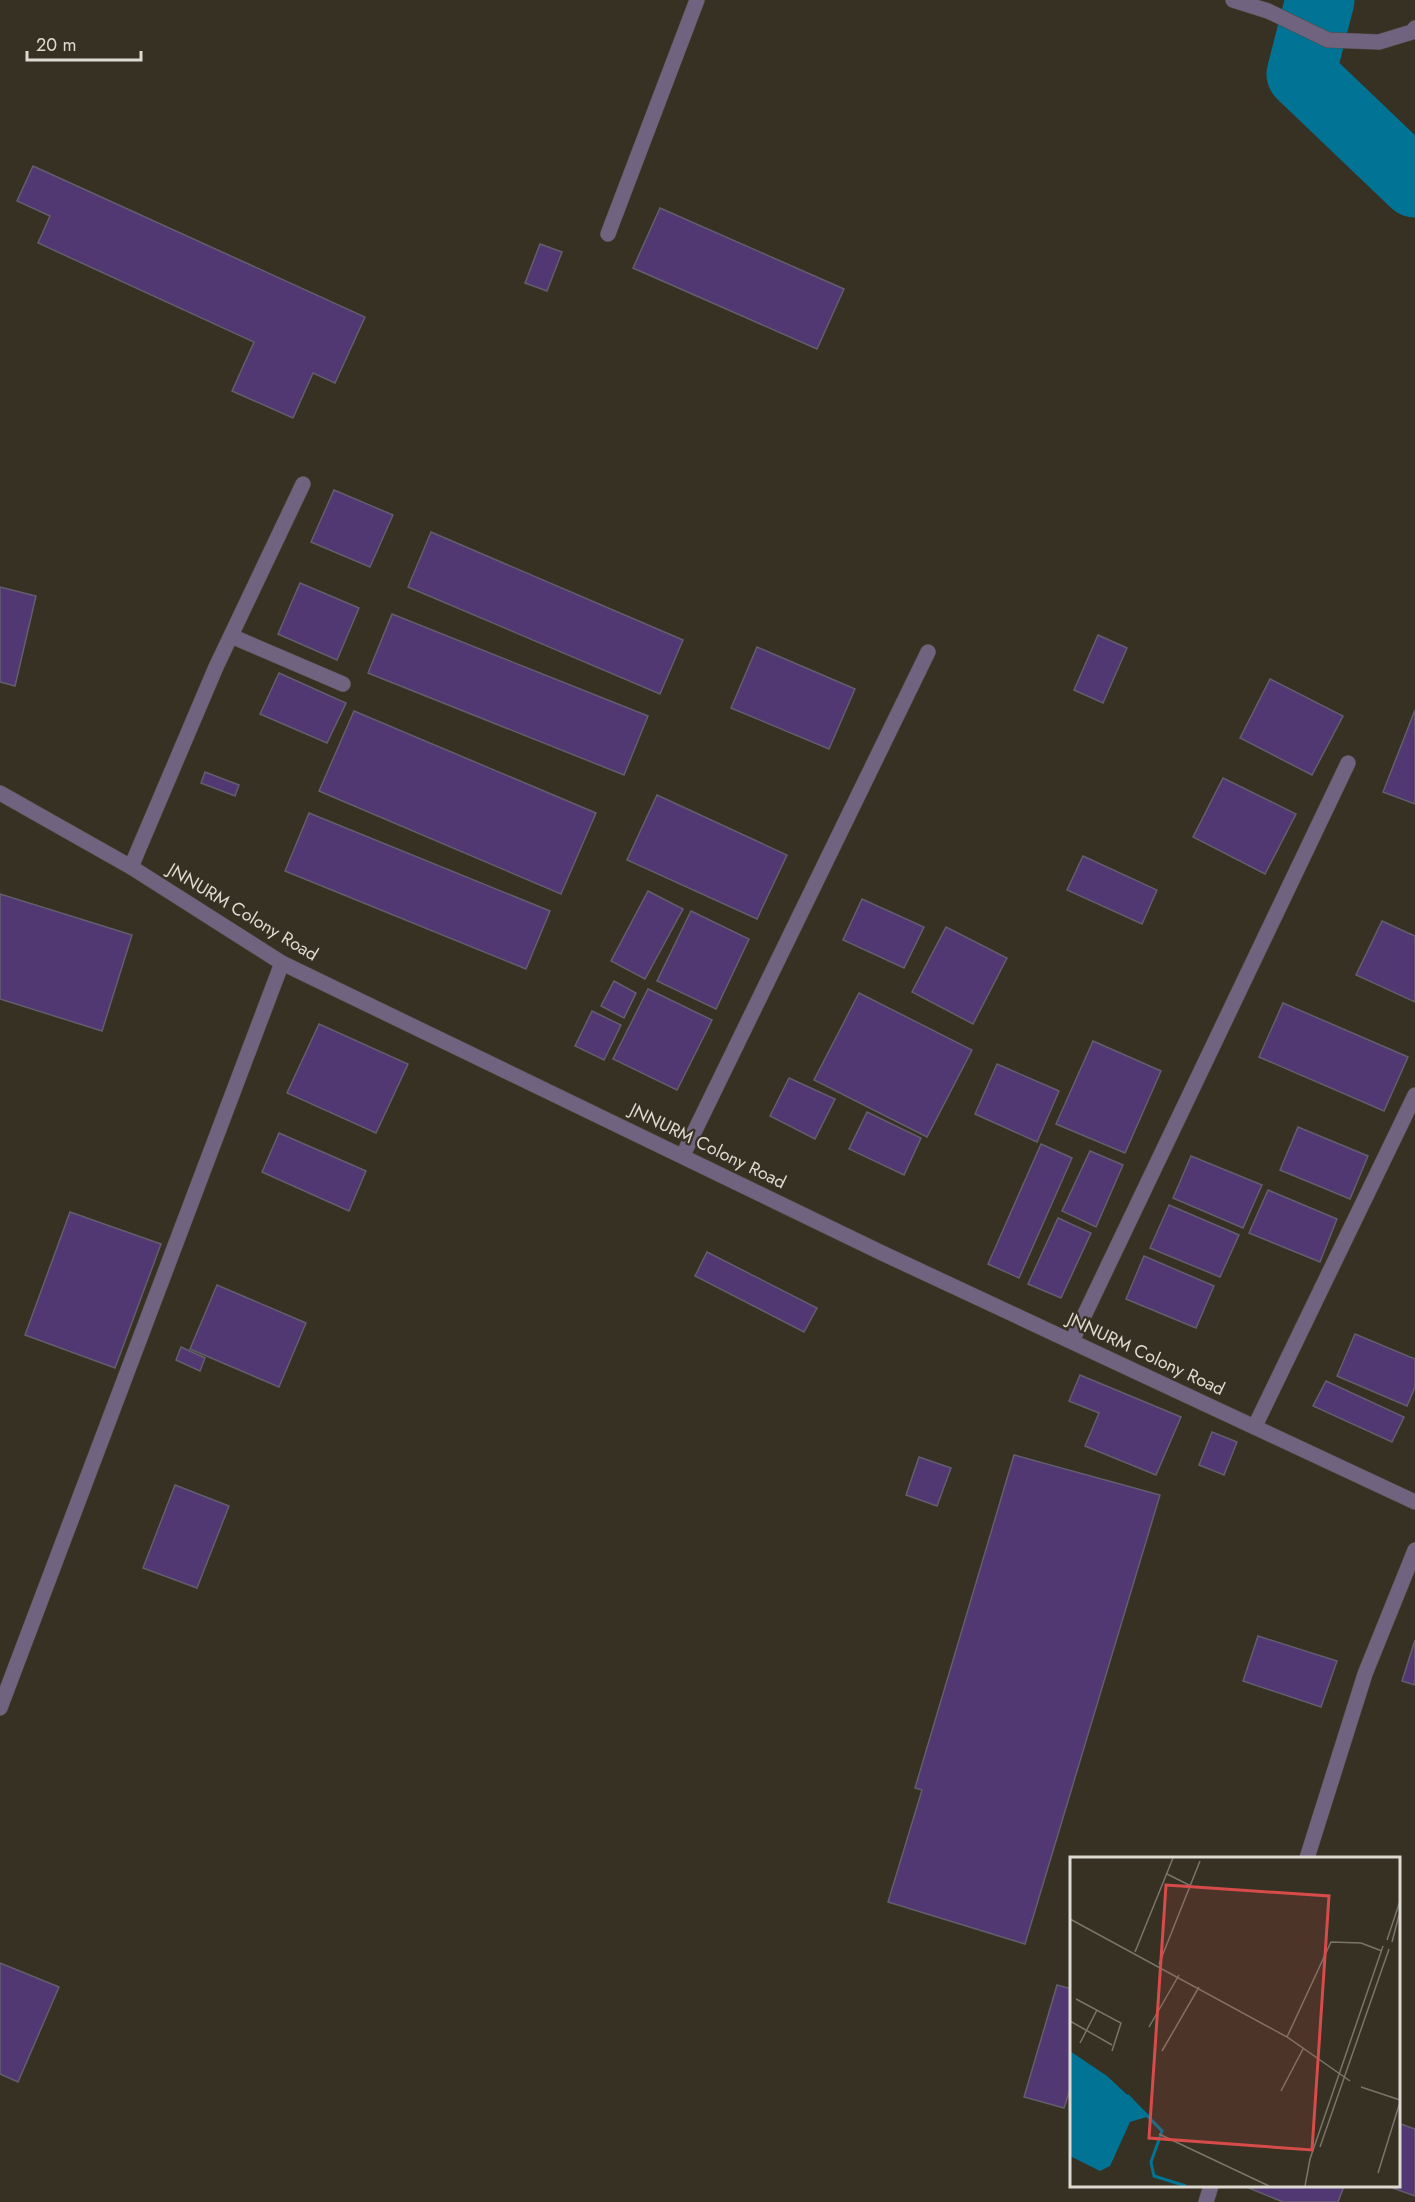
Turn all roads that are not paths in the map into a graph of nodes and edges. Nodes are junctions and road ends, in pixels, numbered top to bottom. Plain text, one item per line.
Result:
1 (697, 0) edge
2 (1233, 0) edge
3 (1415, 28) edge
4 (608, 234) dead end
5 (303, 484) dead end
6 (231, 636) junction
7 (928, 652) dead end
8 (343, 684) dead end
9 (1348, 763) dead end
10 (0, 793) edge
11 (131, 867) junction
12 (282, 963) junction
13 (1415, 1095) edge
14 (683, 1155) junction
15 (1072, 1341) junction
16 (1255, 1426) junction
17 (1415, 1502) edge
18 (1415, 1550) edge
19 (0, 1708) edge
20 (1307, 1857) edge
21 (1211, 2187) edge
22 (1206, 2202) edge

1 - 4 street
2 - 3 street
5 - 6 street
6 - 8 street
6 - 11 street
7 - 14 street
9 - 15 street
10 - 11 street, JNNURM Colony Road
11 - 12 street, JNNURM Colony Road
12 - 14 street, JNNURM Colony Road
12 - 19 street
13 - 16 street
14 - 15 street, JNNURM Colony Road
15 - 16 street, JNNURM Colony Road
16 - 17 street, JNNURM Colony Road
18 - 20 street
21 - 22 street

